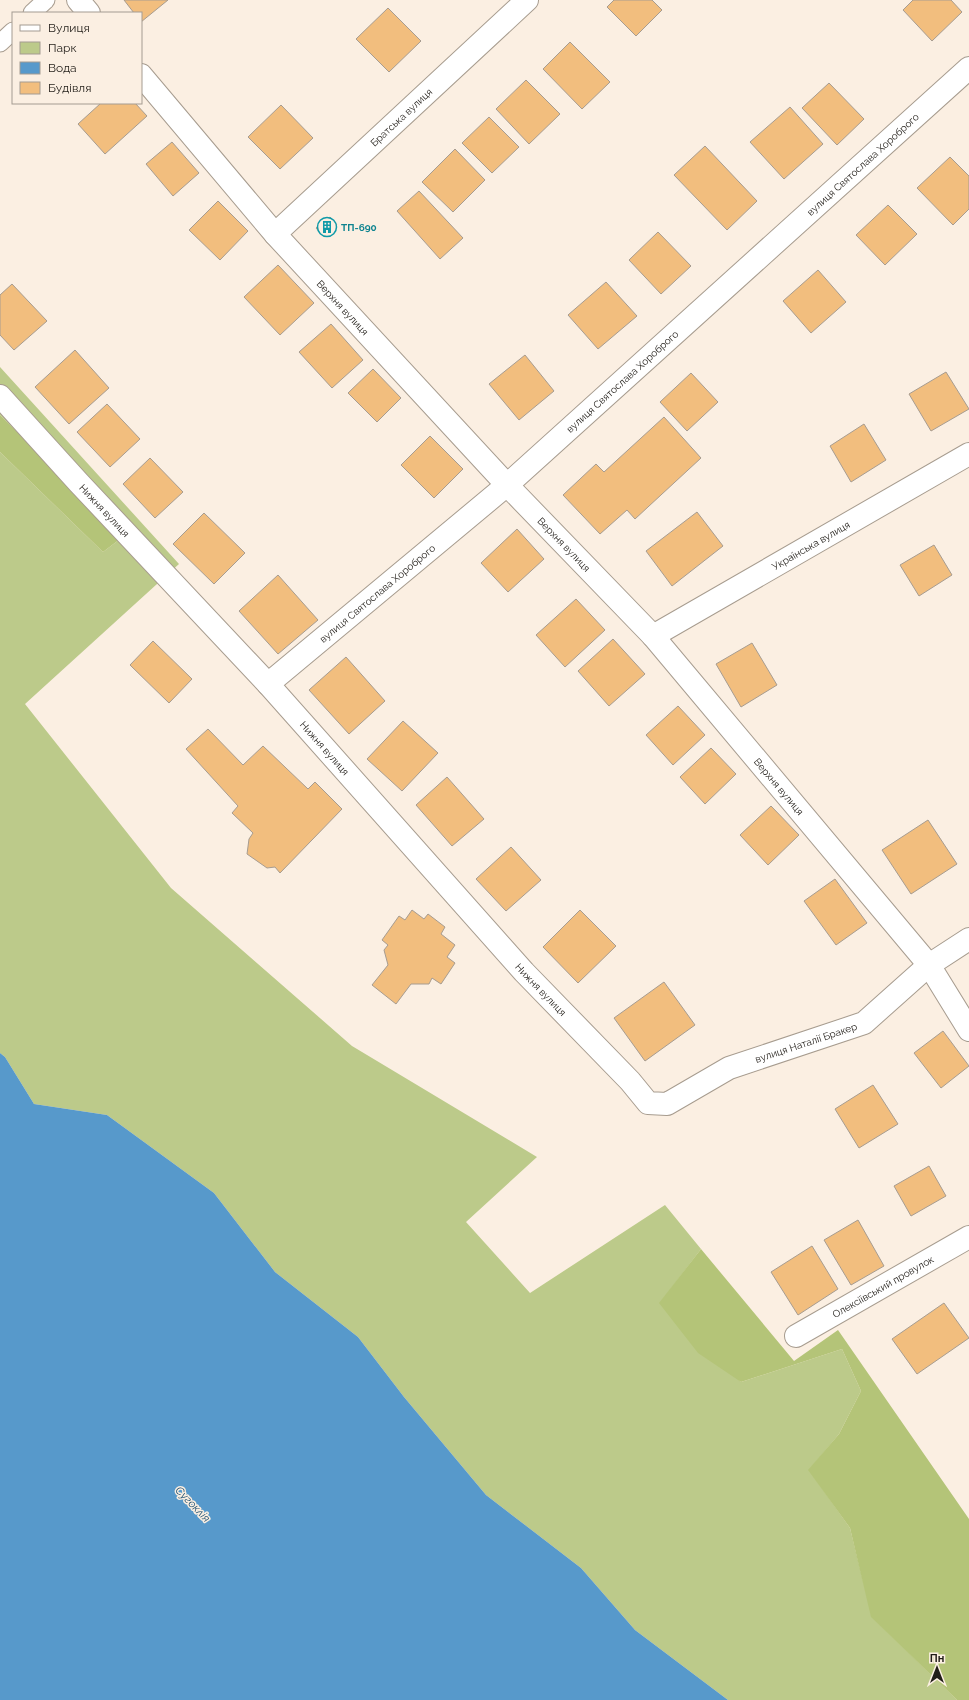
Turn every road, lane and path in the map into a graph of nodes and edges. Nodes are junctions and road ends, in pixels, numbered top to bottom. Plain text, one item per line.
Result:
1 (46, 0) edge
2 (78, 0) edge
3 (527, 0) edge
4 (33, 12) edge
5 (88, 12) edge
6 (12, 32) edge
7 (0, 43) edge
8 (969, 68) edge
9 (142, 76) edge
10 (275, 234) junction
11 (0, 396) edge
12 (969, 454) edge
13 (507, 485) junction
14 (653, 636) junction
15 (268, 684) junction
16 (969, 939) edge
17 (929, 965) junction
18 (969, 1030) edge
19 (648, 1103) joint
20 (969, 1237) edge
21 (796, 1336) dead end

1 - 4 lane
2 - 5 street
3 - 10 street, Братська вулиця
6 - 7 lane
8 - 13 street, вулиця Святослава Хороброго
9 - 10 street, Верхня вулиця
10 - 13 street, Верхня вулиця
11 - 15 street, Нижня вулиця
12 - 14 street, Українська вулиця
13 - 14 street, Верхня вулиця
13 - 15 street, вулиця Святослава Хороброго
14 - 17 street, Верхня вулиця
15 - 19 street, Нижня вулиця
16 - 17 street, вулиця Наталії Бракер
17 - 18 street, Верхня вулиця
17 - 19 street, вулиця Наталії Бракер
20 - 21 street, Олексіївський провулок

